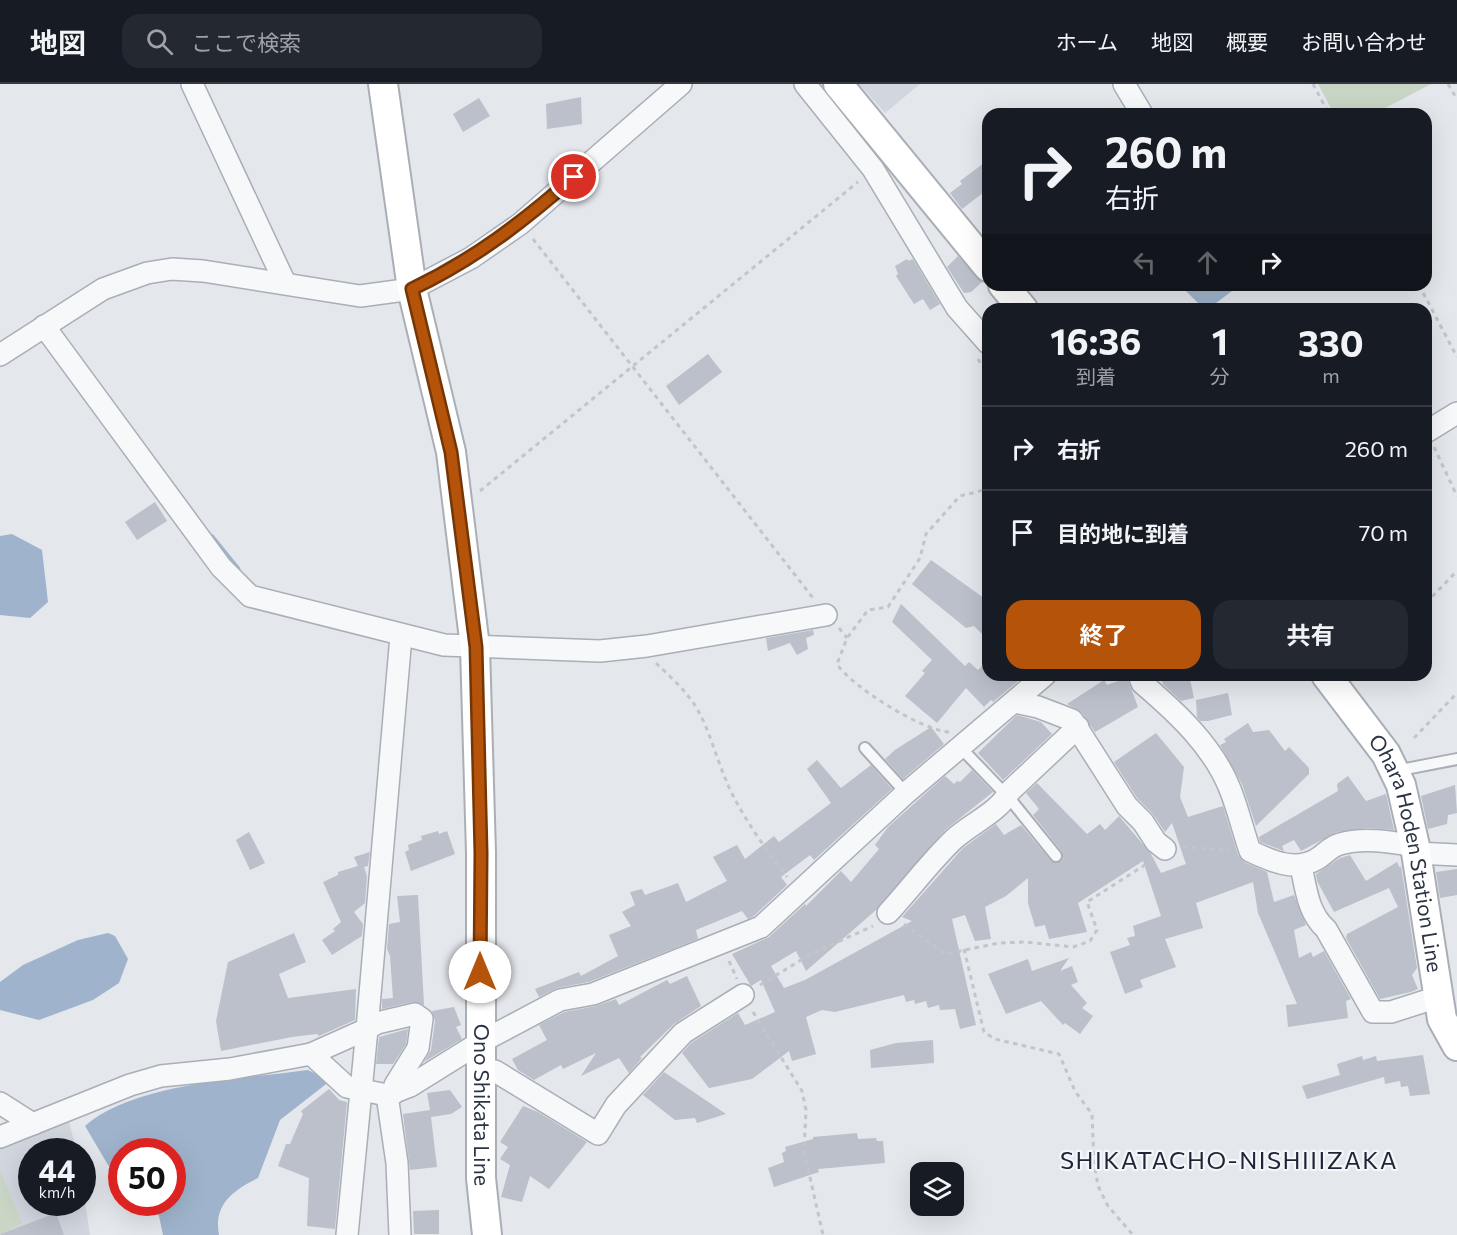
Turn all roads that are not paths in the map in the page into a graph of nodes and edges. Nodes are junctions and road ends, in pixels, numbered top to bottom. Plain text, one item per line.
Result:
1 (192, 84) edge
2 (383, 84) edge
3 (681, 84) edge
4 (805, 84) edge
5 (838, 84) edge
6 (1124, 84) edge
7 (1138, 108) edge
8 (982, 259) edge
9 (285, 283) junction
10 (412, 289) junction
11 (1008, 291) edge
12 (1018, 303) edge
13 (44, 326) junction
14 (982, 336) edge
15 (0, 354) edge
16 (1457, 413) edge
17 (1432, 429) edge
18 (826, 615) road end
19 (401, 636) junction
20 (476, 647) junction
21 (1038, 681) edge
22 (1141, 681) edge
23 (1331, 681) edge
24 (1015, 702) junction
25 (1078, 727) junction
26 (968, 743) junction
27 (865, 748) dead end
28 (1457, 759) edge
29 (1395, 771) junction
30 (906, 793) junction
31 (1006, 797) junction
32 (1165, 849) road end
33 (1415, 850) junction
34 (1457, 855) edge
35 (1056, 856) dead end
36 (1301, 866) junction
37 (888, 913) road end
38 (743, 995) road end
39 (1438, 997) junction
40 (367, 1029) junction
41 (479, 1043) junction
42 (1457, 1046) edge
43 (311, 1054) junction
44 (482, 1075) junction
45 (363, 1090) junction
46 (391, 1094) junction
47 (0, 1103) edge
48 (33, 1124) junction
49 (0, 1137) edge
50 (347, 1235) edge
51 (400, 1235) edge
52 (487, 1235) edge

1 - 9 street
2 - 10 main road, Ono Shikata Line
3 - 10 street
4 - 14 street
5 - 8 main road
6 - 7 street
9 - 10 street
9 - 13 street
10 - 20 main road, Ono Shikata Line
11 - 12 main road
13 - 15 street
13 - 19 street
16 - 17 street
18 - 20 street
19 - 20 street
19 - 40 street
20 - 41 main road, Ono Shikata Line
21 - 24 street
22 - 36 street
23 - 29 main road, Ohara Hoden Station Line
24 - 25 street
24 - 26 street
25 - 31 street
25 - 32 street
26 - 30 street
26 - 31 lane
27 - 30 lane
28 - 29 lane
29 - 33 main road, Ohara Hoden Station Line
30 - 41 street
31 - 35 lane
31 - 37 street
33 - 34 street
33 - 36 street
33 - 39 main road, Ohara Hoden Station Line
36 - 39 street
38 - 44 street
39 - 42 main road, Ohara Hoden Station Line
40 - 43 street
40 - 45 street
40 - 46 street
41 - 44 main road, Ono Shikata Line
41 - 46 street
43 - 45 street
43 - 48 street
44 - 52 main road, Ono Shikata Line
45 - 46 street
45 - 50 street
46 - 51 street
47 - 48 street
48 - 49 street

